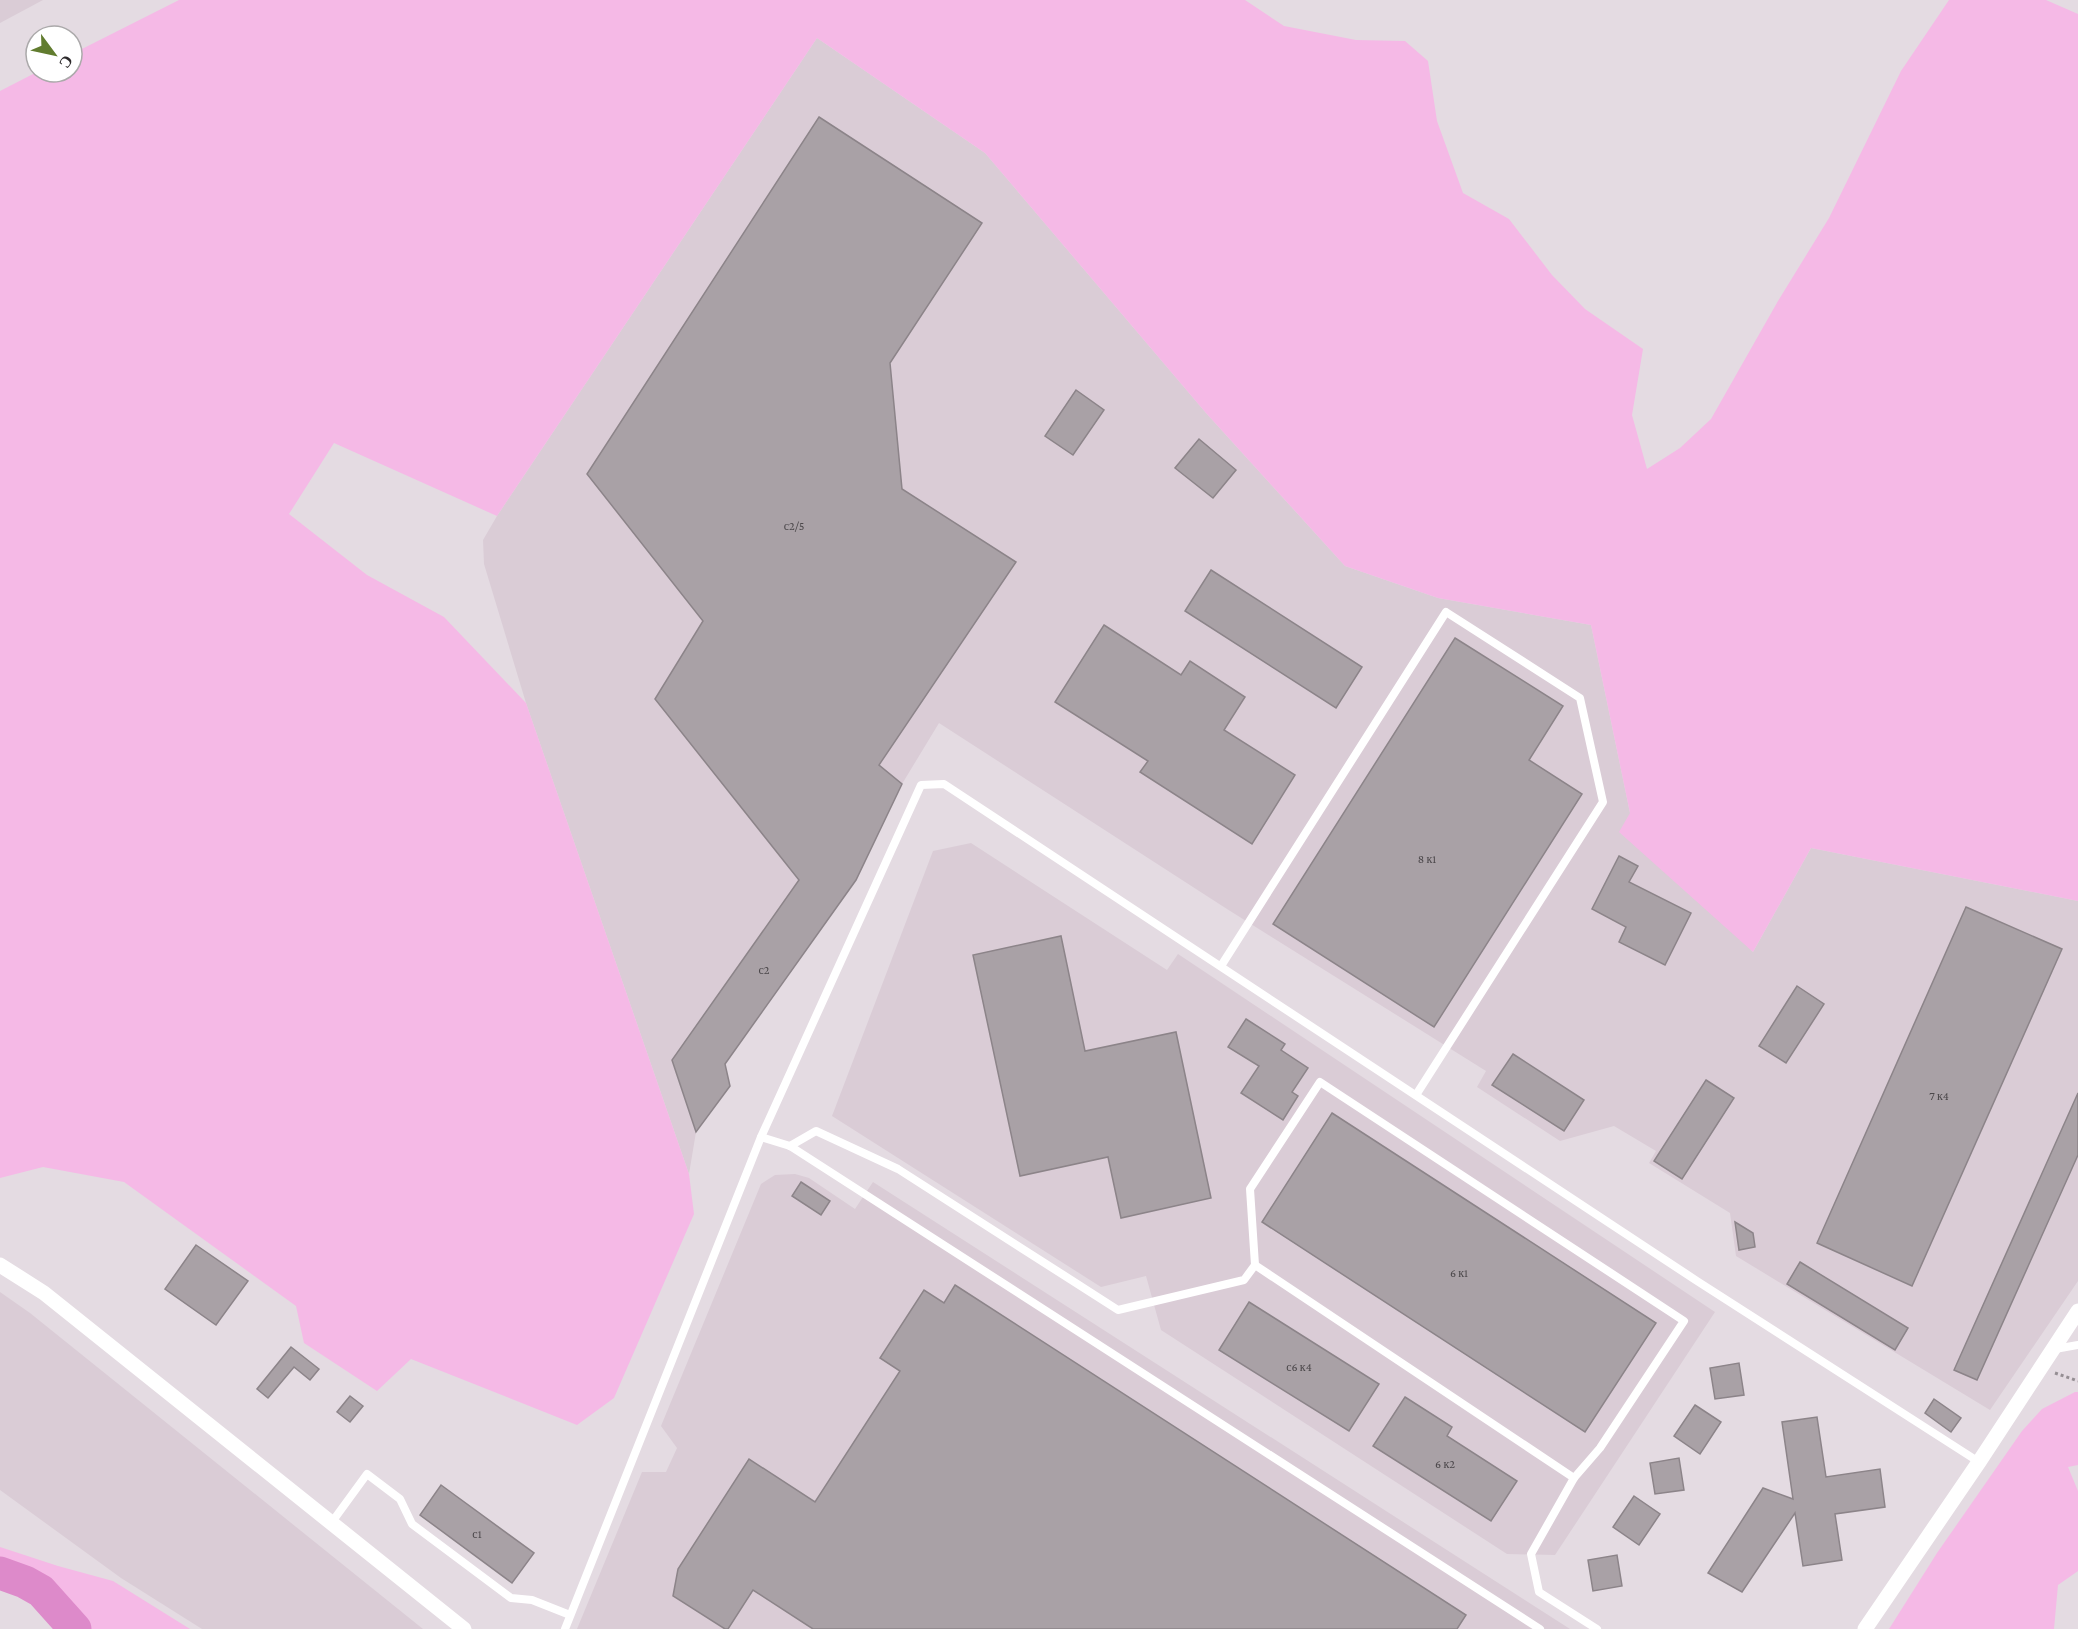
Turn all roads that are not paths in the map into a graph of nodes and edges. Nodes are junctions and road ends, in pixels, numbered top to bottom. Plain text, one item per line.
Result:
1 (1221, 966) junction
2 (1416, 1095) junction
3 (761, 1137) junction
4 (790, 1146) junction
5 (0, 1265) edge
6 (1255, 1265) junction
7 (2078, 1311) edge
8 (2078, 1346) edge
9 (2054, 1350) junction
10 (1979, 1462) junction
11 (1574, 1478) junction
12 (332, 1522) junction
13 (570, 1615) junction
14 (464, 1629) edge
15 (565, 1629) edge
16 (1540, 1629) edge
17 (1597, 1629) edge
18 (1865, 1629) edge

1 - 2 lane
1 - 2 lane
1 - 3 lane
2 - 10 lane
3 - 4 lane
3 - 13 lane
4 - 6 lane
4 - 16 lane
5 - 12 street
6 - 11 lane
6 - 11 lane
7 - 9 street
8 - 9 lane
9 - 10 street
10 - 18 street
11 - 17 lane
12 - 13 lane
12 - 14 street
13 - 15 lane

